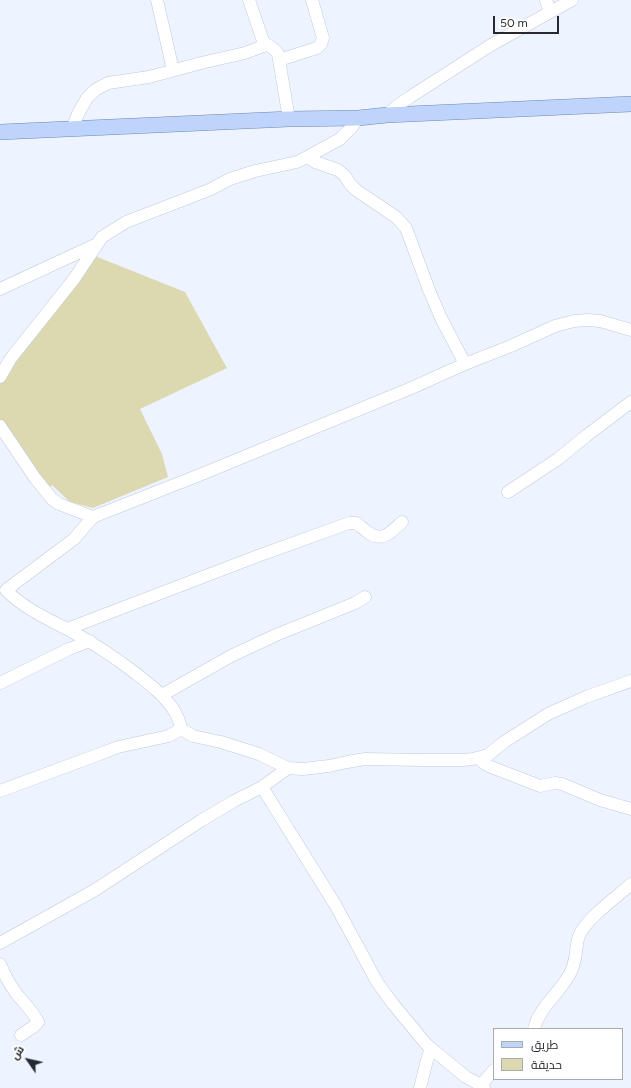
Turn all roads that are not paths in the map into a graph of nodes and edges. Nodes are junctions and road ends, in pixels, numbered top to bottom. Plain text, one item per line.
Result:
1 (157, 0) edge
2 (249, 0) edge
3 (312, 0) edge
4 (546, 0) edge
5 (572, 0) edge
6 (550, 12) junction
7 (266, 45) junction
8 (279, 60) junction
9 (173, 70) junction
10 (631, 104) edge
11 (387, 115) junction
12 (358, 118) junction
13 (289, 119) junction
14 (72, 129) junction
15 (0, 132) edge
16 (307, 157) junction
17 (96, 245) junction
18 (0, 289) edge
19 (631, 330) edge
20 (465, 364) junction
21 (0, 377) edge
22 (631, 402) edge
23 (0, 426) edge
24 (508, 492) dead end
25 (93, 517) junction
26 (402, 522) dead end
27 (3, 591) edge
28 (364, 597) dead end
29 (67, 628) junction
30 (90, 641) junction
31 (631, 681) edge
32 (0, 683) edge
33 (162, 695) junction
34 (181, 729) junction
35 (479, 758) junction
36 (288, 768) junction
37 (262, 787) junction
38 (0, 791) edge
39 (631, 809) edge
40 (631, 884) edge
41 (0, 943) edge
42 (0, 964) edge
43 (534, 1028) edge
44 (21, 1035) dead end
45 (431, 1048) junction
46 (493, 1071) edge
47 (482, 1086) edge
48 (420, 1088) edge

1 - 9 street
2 - 7 street
3 - 8 street
4 - 6 street
5 - 6 street
6 - 11 street
7 - 8 street
7 - 9 street
8 - 13 street
9 - 14 street
10 - 11 main road
11 - 12 main road
12 - 13 main road
12 - 16 street
13 - 14 main road
14 - 15 main road
16 - 17 street
16 - 20 street
17 - 18 street
17 - 21 street
19 - 20 street
20 - 25 street
22 - 24 street
23 - 25 street
25 - 27 street
26 - 29 street
27 - 29 street
28 - 33 street
29 - 30 street
30 - 32 street
30 - 33 street
31 - 35 street
33 - 34 street
34 - 36 street
34 - 38 street
35 - 36 street
35 - 39 street
36 - 37 street
37 - 41 street
37 - 45 street
40 - 43 street
42 - 44 street
45 - 47 street
45 - 48 street
46 - 47 street

